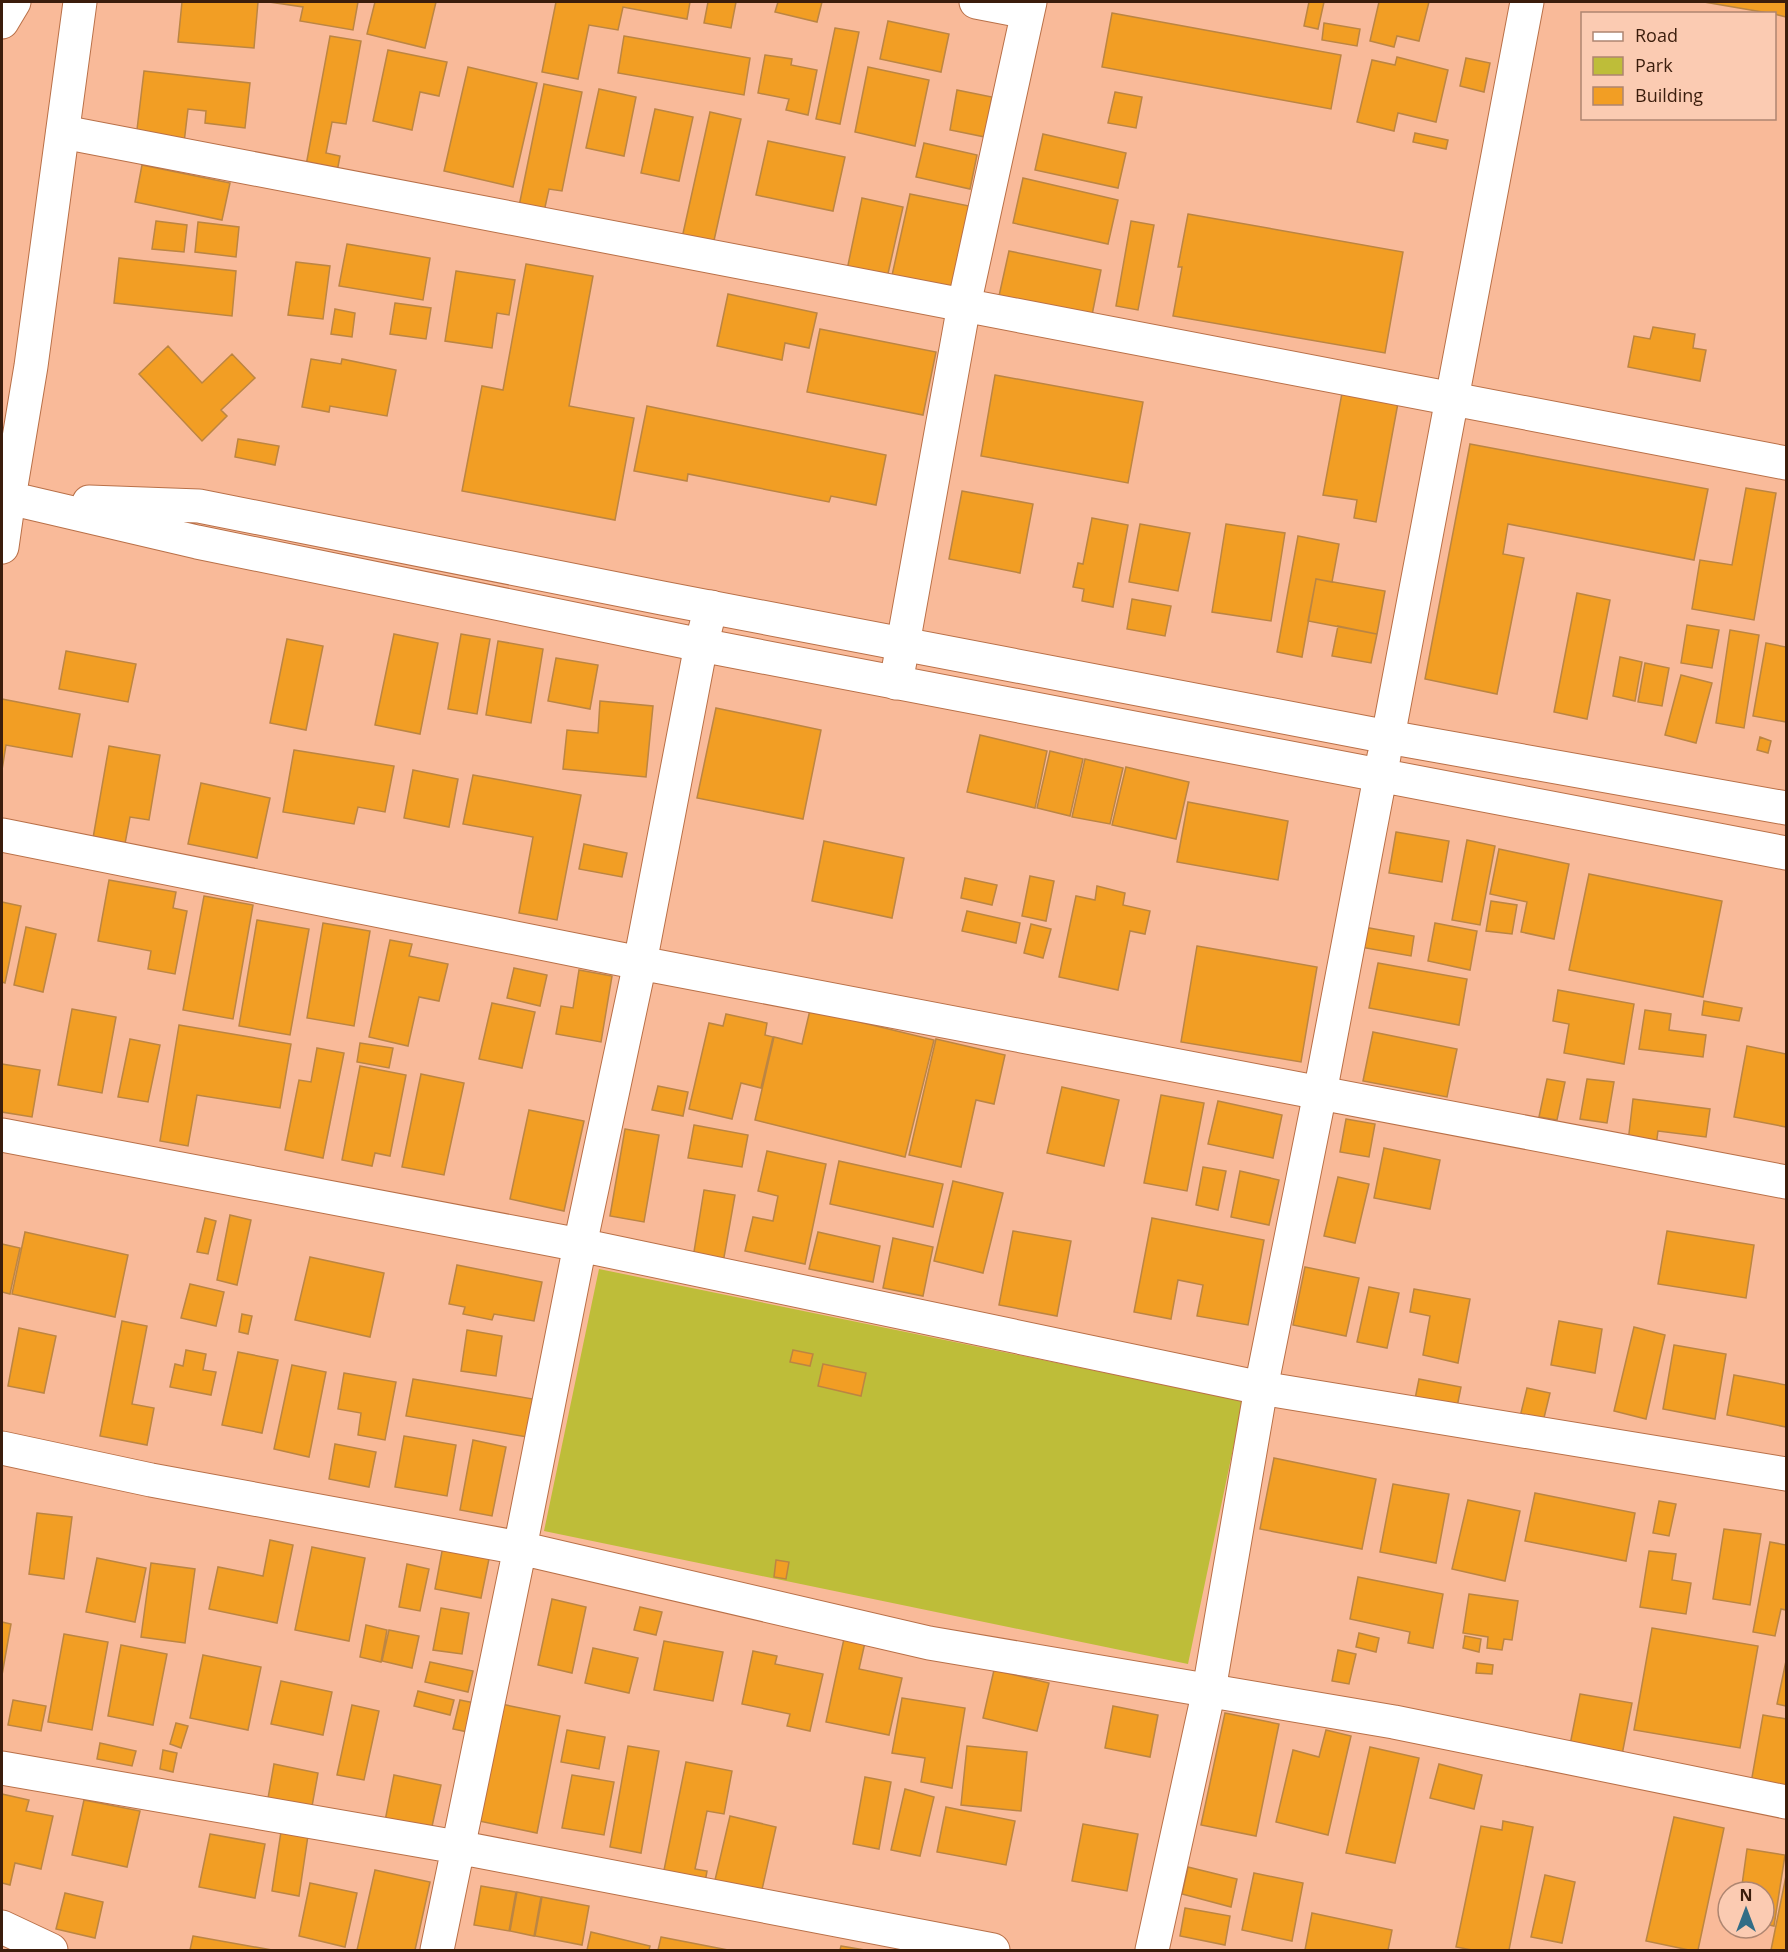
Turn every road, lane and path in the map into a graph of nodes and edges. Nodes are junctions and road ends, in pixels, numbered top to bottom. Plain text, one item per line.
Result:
1 (14, 2) edge
2 (80, 2) edge
3 (976, 2) edge
4 (1527, 2) edge
5 (1029, 7) edge
6 (2, 22) edge
7 (63, 132) junction
8 (964, 305) junction
9 (1452, 399) junction
10 (1786, 463) edge
11 (5, 498) edge
12 (2, 547) edge
13 (711, 607) junction
14 (902, 644) junction
15 (701, 645) junction
16 (896, 683) junction
17 (1388, 737) junction
18 (1380, 776) junction
19 (1786, 808) edge
20 (2, 835) edge
21 (1786, 853) edge
22 (640, 963) junction
23 (1320, 1093) junction
24 (2, 1135) edge
25 (1786, 1182) edge
26 (580, 1245) junction
27 (1261, 1388) junction
28 (2, 1448) edge
29 (1786, 1474) edge
30 (520, 1548) junction
31 (1209, 1690) junction
32 (2, 1768) edge
33 (1786, 1802) edge
34 (457, 1847) junction
35 (2, 1927) edge
36 (51, 1950) edge
37 (437, 1950) edge
38 (993, 1950) edge
39 (1152, 1950) edge

1 - 6 street
2 - 7 street
3 - 5 street
4 - 9 street
5 - 8 street
7 - 8 street
7 - 11 street
8 - 9 street
8 - 14 street
9 - 10 street
9 - 17 street
11 - 12 street
11 - 13 street
11 - 15 street
13 - 14 street
13 - 15 street
14 - 16 street
14 - 17 street
15 - 16 street
15 - 22 street
16 - 18 street
17 - 18 street
17 - 19 street
18 - 21 street
18 - 23 street
20 - 22 street
22 - 23 street
22 - 26 street
23 - 25 street
23 - 27 street
24 - 26 street
26 - 27 street
26 - 30 street
27 - 29 street
27 - 31 street
28 - 30 street
30 - 31 street
30 - 34 street
31 - 33 street
31 - 39 street
32 - 34 street
34 - 37 street
34 - 38 street
35 - 36 street

